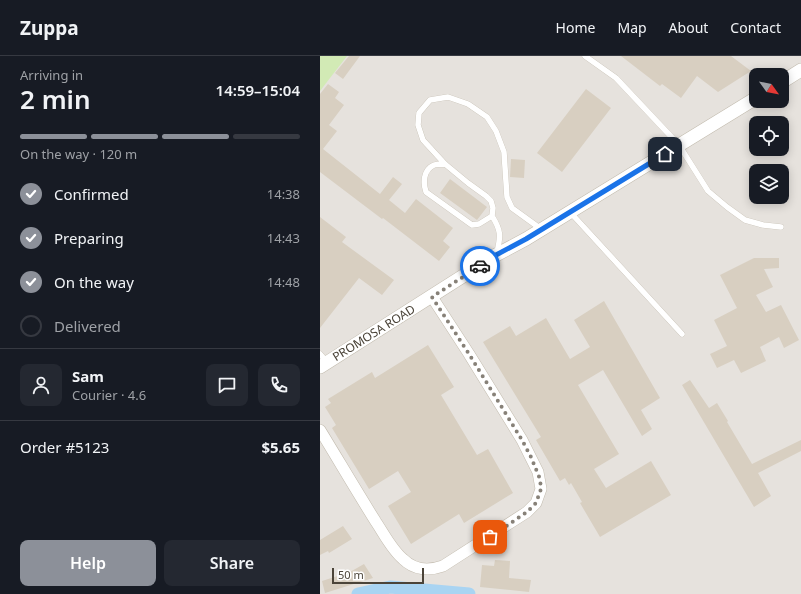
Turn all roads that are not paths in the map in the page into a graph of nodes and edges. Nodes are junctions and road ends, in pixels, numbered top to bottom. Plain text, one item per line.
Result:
1 (585, 56) edge
2 (801, 70) edge
3 (789, 78) edge
4 (749, 102) edge
5 (679, 145) junction
6 (445, 164) junction
7 (570, 212) junction
8 (492, 216) junction
9 (781, 227) dead end
10 (541, 230) junction
11 (496, 255) junction
12 (432, 297) junction
13 (682, 334) dead end
14 (322, 361) edge
15 (320, 430) edge

1 - 5 lane
2 - 3 street
4 - 5 street, PROMOSA ROAD
5 - 7 street, PROMOSA ROAD
5 - 9 lane
6 - 8 lane
6 - 8 lane
6 - 10 lane
7 - 10 street, PROMOSA ROAD
7 - 13 lane
8 - 11 lane
10 - 11 street, PROMOSA ROAD
11 - 12 street, PROMOSA ROAD
12 - 14 street, PROMOSA ROAD
12 - 15 street

